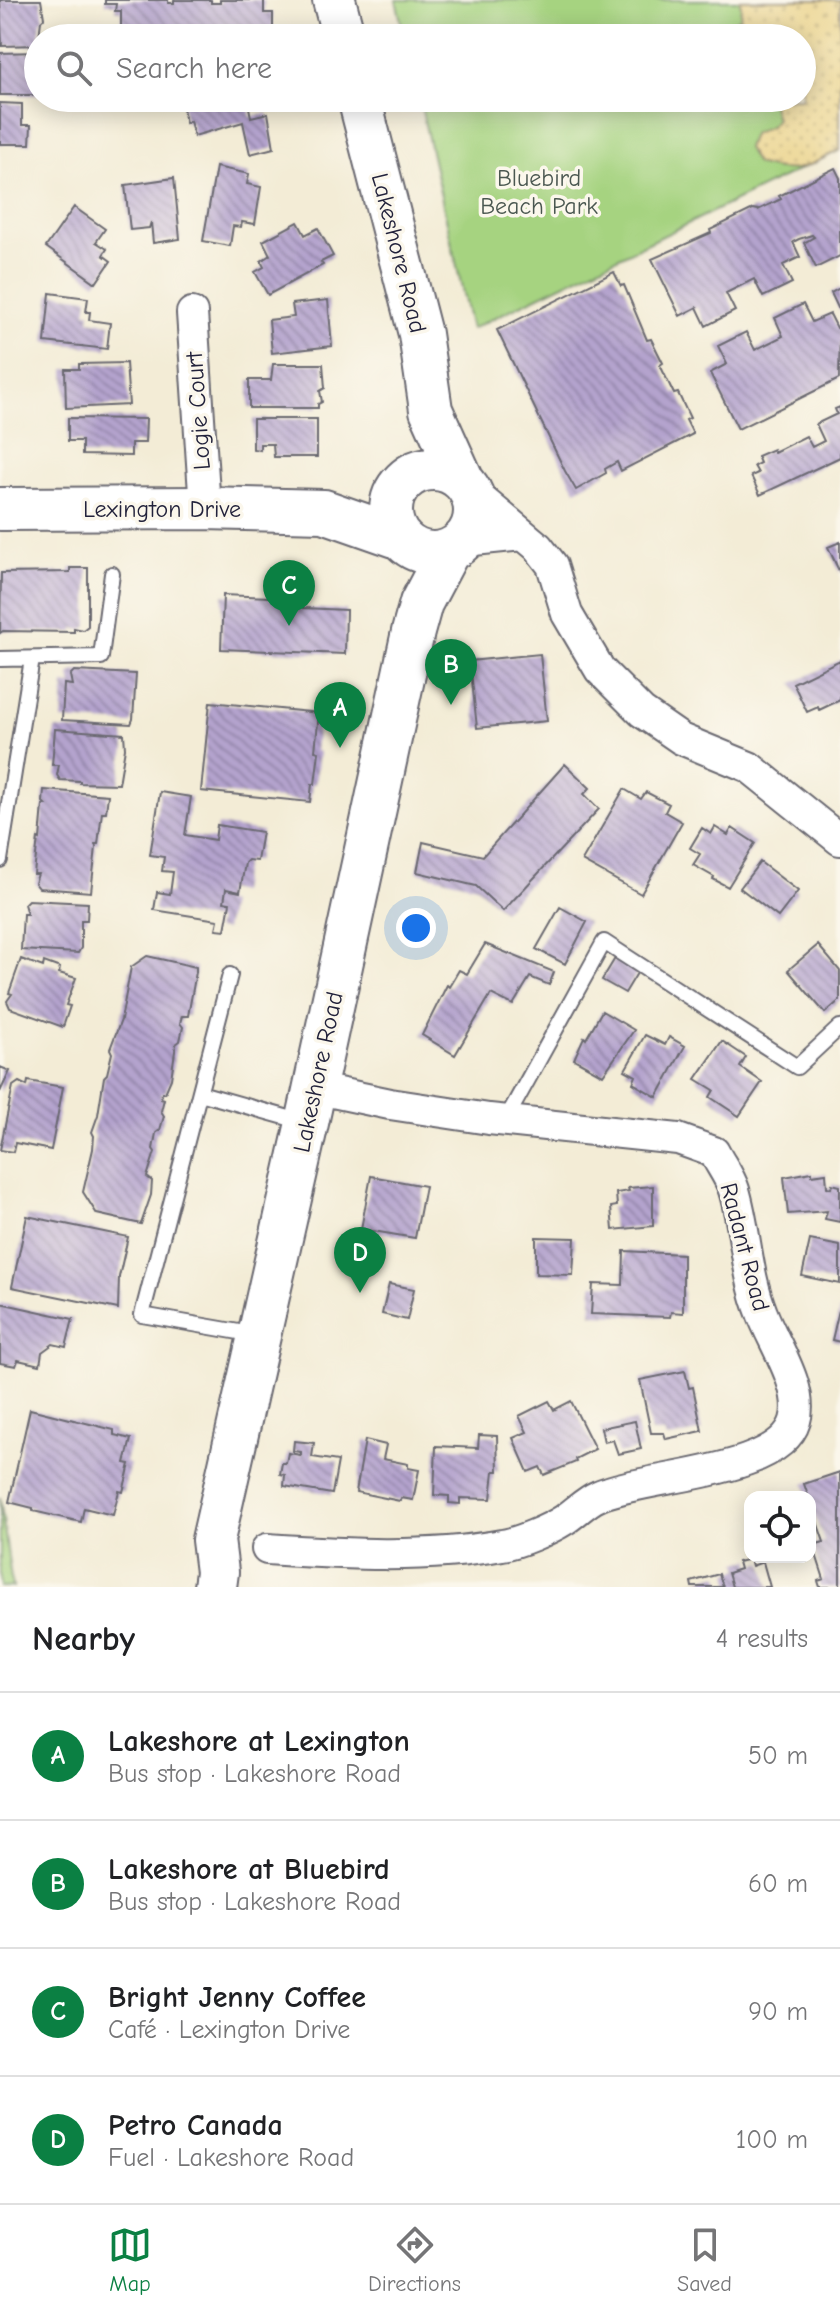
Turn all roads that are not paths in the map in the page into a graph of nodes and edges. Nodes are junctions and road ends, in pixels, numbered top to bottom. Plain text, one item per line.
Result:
1 (334, 0) edge
2 (340, 24) edge
3 (363, 112) edge
4 (192, 313) dead end
5 (431, 410) junction
6 (401, 484) junction
7 (466, 485) junction
8 (205, 508) junction
9 (0, 509) edge
10 (324, 511) junction
11 (523, 535) junction
12 (432, 545) junction
13 (112, 574) dead end
14 (0, 659) edge
15 (32, 659) junction
16 (840, 840) edge
17 (0, 860) edge
18 (230, 975) dead end
19 (840, 1027) edge
20 (200, 1093) junction
21 (310, 1106) junction
22 (505, 1121) junction
23 (260, 1336) junction
24 (213, 1540) junction
25 (267, 1549) dead end
26 (185, 1587) edge
27 (215, 1587) edge

1 - 2 main road
3 - 5 main road, Lakeshore Road
4 - 8 street, Logie Court
5 - 6 main road, Lakeshore Road
5 - 7 main road, Lakeshore Road
6 - 7 main road
6 - 10 main road, Lexington Drive
6 - 12 main road
7 - 11 street
7 - 12 main road
8 - 9 main road, Lexington Drive
8 - 10 main road, Lexington Drive
10 - 12 main road, Lexington Drive
11 - 12 street
11 - 16 street
12 - 21 main road, Lakeshore Road
13 - 15 lane
14 - 15 lane
15 - 17 lane
18 - 20 lane
19 - 22 lane
20 - 21 lane
20 - 23 lane
21 - 22 street, Radant Road
21 - 23 main road, Lakeshore Road
22 - 25 street, Radant Road
23 - 24 main road, Lakeshore Road
24 - 26 main road, Lakeshore Road
24 - 27 main road, Lakeshore Road

